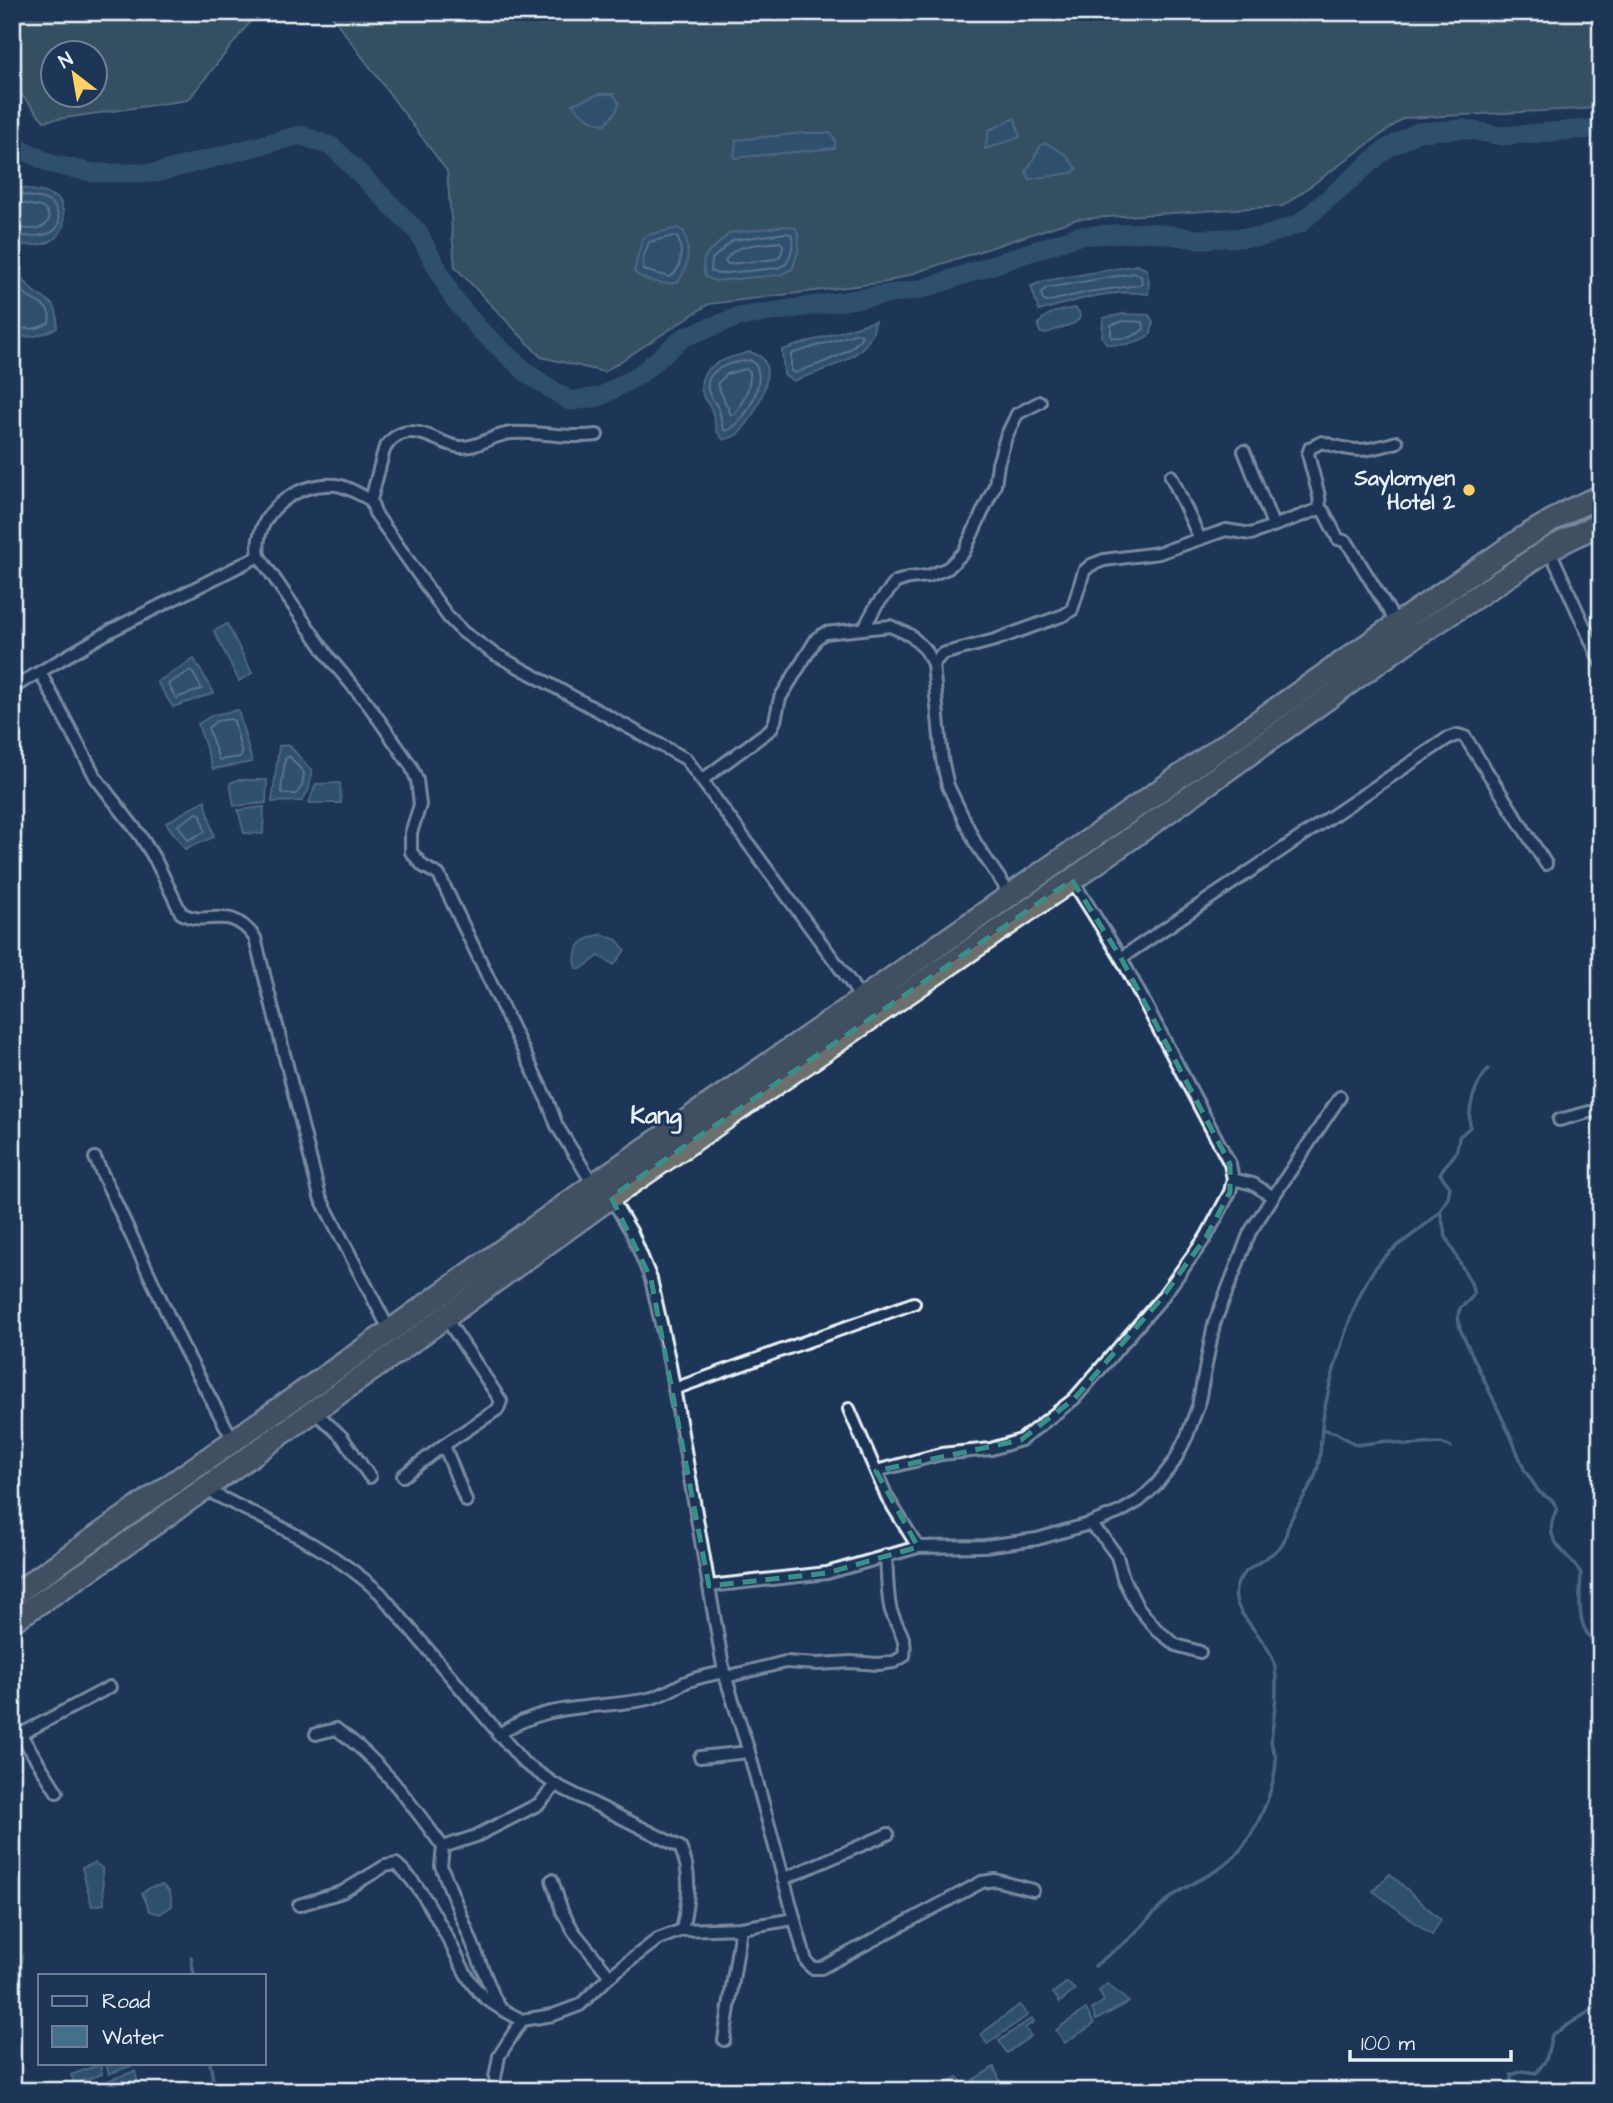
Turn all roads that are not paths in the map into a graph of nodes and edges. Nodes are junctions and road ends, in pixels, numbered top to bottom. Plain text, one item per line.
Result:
1 (1040, 402) dead end
2 (597, 435) dead end
3 (1397, 442) dead end
4 (1244, 452) dead end
5 (1171, 476) dead end
6 (1601, 496) edge
7 (371, 499) junction
8 (1320, 509) junction
9 (1601, 523) edge
10 (1273, 525) junction
11 (1539, 528) junction
12 (1200, 539) junction
13 (1549, 549) junction
14 (259, 556) junction
15 (1397, 624) junction
16 (864, 628) junction
17 (1601, 663) edge
18 (933, 664) junction
19 (40, 672) junction
20 (12, 688) edge
21 (1301, 705) junction
22 (702, 780) junction
23 (1546, 863) dead end
24 (1072, 880) junction
25 (1010, 894) junction
26 (1121, 958) junction
27 (867, 1008) junction
28 (1340, 1097) dead end
29 (1601, 1109) edge
30 (1559, 1120) dead end
31 (95, 1158) dead end
32 (1233, 1179) junction
33 (601, 1187) junction
34 (1273, 1196) junction
35 (914, 1303) dead end
36 (445, 1317) junction
37 (395, 1341) junction
38 (674, 1389) junction
39 (849, 1409) dead end
40 (313, 1410) junction
41 (233, 1440) junction
42 (444, 1445) junction
43 (876, 1471) junction
44 (403, 1476) dead end
45 (370, 1477) dead end
46 (204, 1489) junction
47 (466, 1501) dead end
48 (1089, 1524) junction
49 (918, 1547) junction
50 (886, 1555) junction
51 (709, 1586) junction
52 (12, 1596) edge
53 (12, 1621) edge
54 (1200, 1652) dead end
55 (725, 1675) junction
56 (110, 1686) dead end
57 (12, 1721) edge
58 (21, 1734) junction
59 (316, 1734) dead end
60 (498, 1735) junction
61 (748, 1752) junction
62 (701, 1757) dead end
63 (556, 1785) junction
64 (57, 1792) dead end
65 (888, 1834) dead end
66 (443, 1847) junction
67 (783, 1879) junction
68 (552, 1880) dead end
69 (1033, 1890) dead end
70 (299, 1905) dead end
71 (794, 1919) junction
72 (741, 1928) junction
73 (682, 1930) junction
74 (610, 1976) junction
75 (502, 2009) junction
76 (522, 2020) junction
77 (724, 2040) dead end
78 (495, 2078) dead end

1 - 16 street
2 - 7 street
3 - 8 street
4 - 10 street
5 - 12 street
6 - 11 highway
7 - 14 street
7 - 22 street
8 - 10 street
8 - 15 street
9 - 13 highway
10 - 12 street
11 - 13 street
11 - 15 highway
12 - 18 street
13 - 17 street
13 - 21 highway
14 - 19 street
14 - 33 street
15 - 21 highway
16 - 18 street
16 - 22 street
18 - 25 street
19 - 20 street
19 - 37 street
21 - 24 highway
21 - 25 highway
22 - 27 street
23 - 26 street
24 - 26 street
24 - 27 highway
25 - 27 highway
26 - 32 street
27 - 33 highway
28 - 34 street
29 - 30 street
31 - 41 street
32 - 34 street
32 - 43 street
33 - 36 highway
33 - 37 highway
33 - 38 street
34 - 48 street
35 - 38 street
36 - 37 highway
36 - 42 street
37 - 40 highway
37 - 41 highway
38 - 51 street
39 - 43 street
40 - 45 street
40 - 46 highway
41 - 52 highway
42 - 44 street
42 - 47 street
43 - 49 street
46 - 53 highway
46 - 60 street
48 - 49 street
48 - 54 street
49 - 50 street
50 - 51 street
50 - 55 street
51 - 55 street
55 - 60 street
55 - 61 street
56 - 58 street
57 - 58 street
58 - 64 street
59 - 66 street
60 - 63 street
61 - 62 street
61 - 67 street
63 - 66 street
63 - 73 street
65 - 67 street
66 - 75 street
67 - 71 street
68 - 74 street
69 - 71 street
70 - 75 street
71 - 72 street
72 - 73 street
72 - 77 street
73 - 74 street
74 - 76 street
75 - 76 street
76 - 78 street

